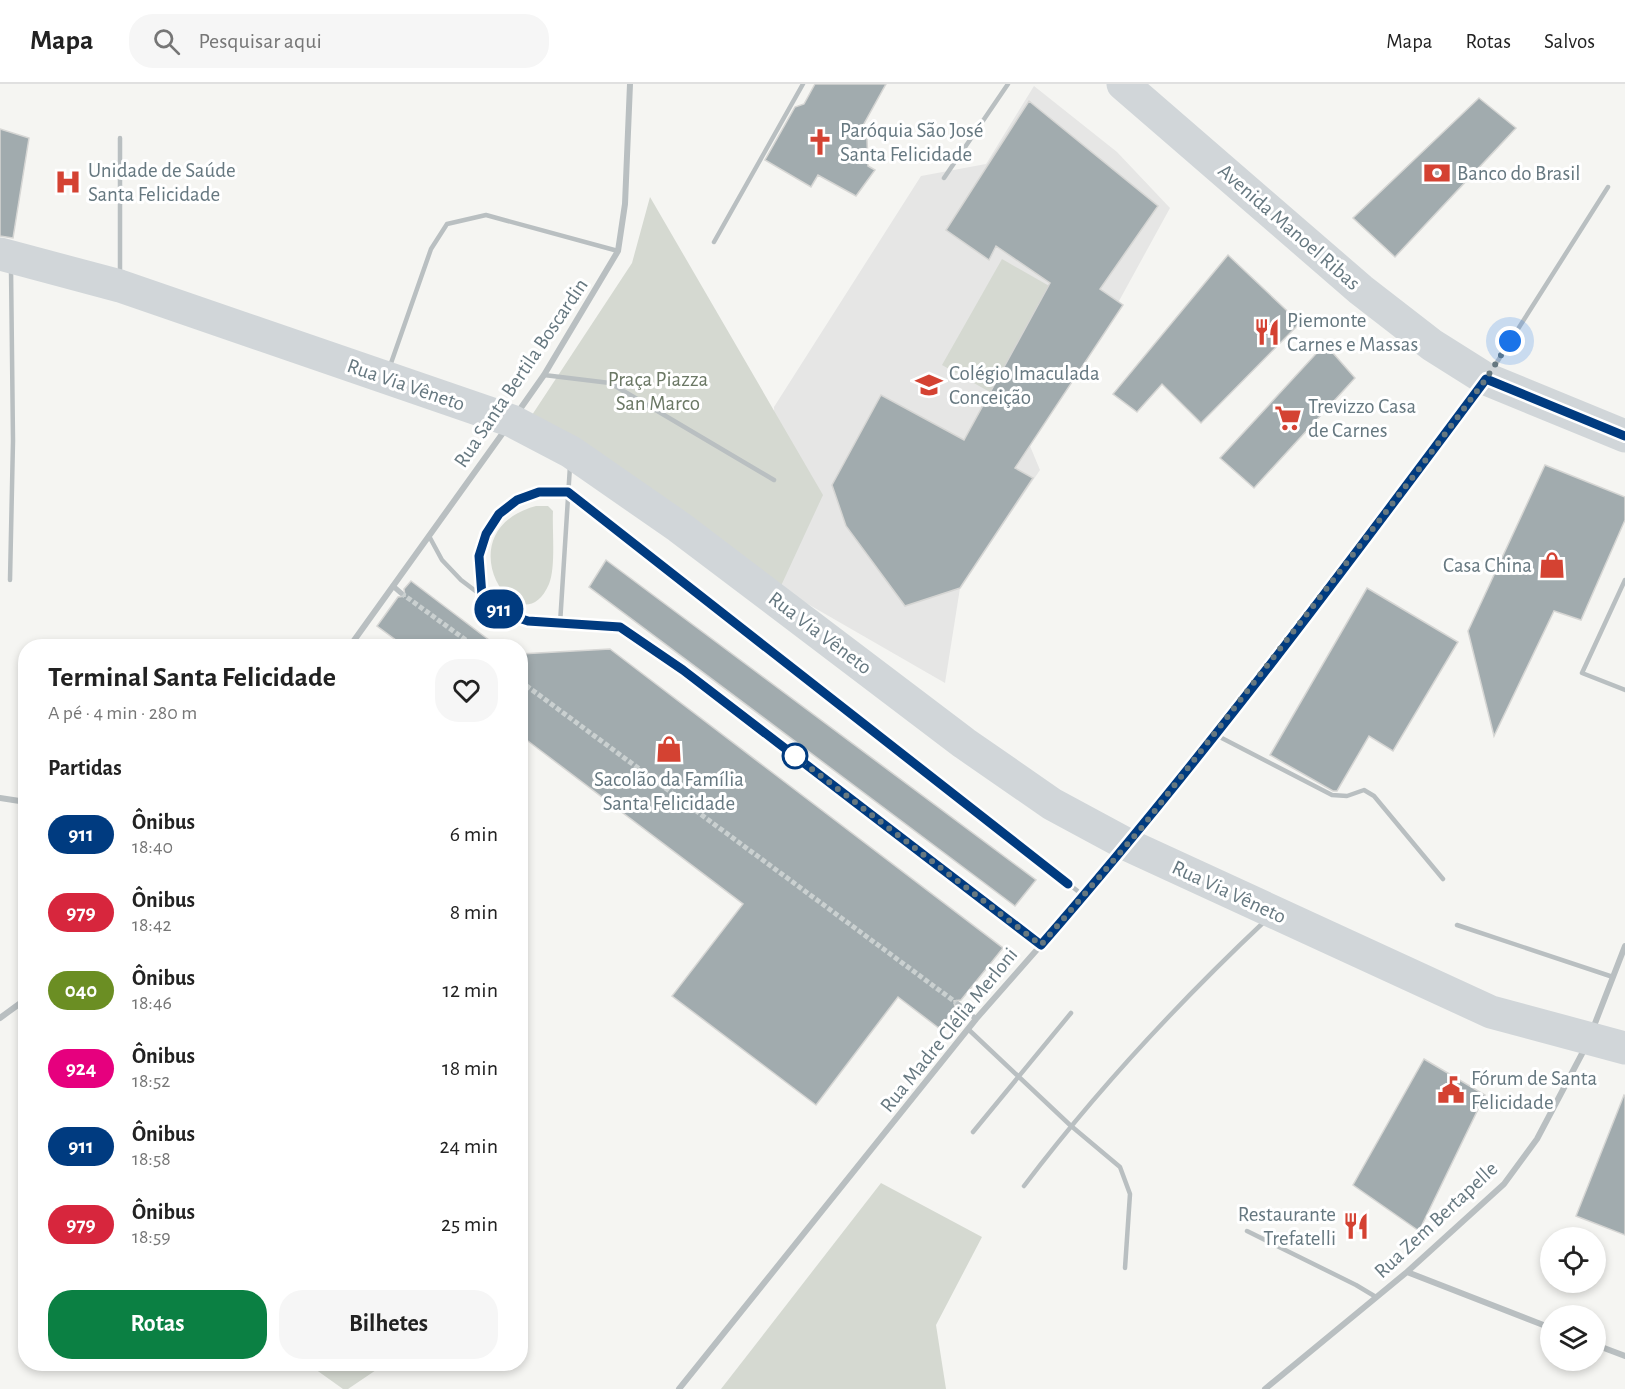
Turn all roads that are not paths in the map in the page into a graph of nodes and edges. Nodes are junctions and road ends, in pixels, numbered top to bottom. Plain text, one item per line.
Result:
1 (630, 84) edge
2 (803, 84) edge
3 (1008, 84) edge
4 (1123, 84) edge
5 (120, 138) dead end
6 (944, 178) dead end
7 (1608, 188) dead end
8 (714, 242) dead end
9 (618, 251) junction
10 (5, 255) edge
11 (120, 286) junction
12 (544, 375) junction
13 (386, 378) junction
14 (1486, 379) junction
15 (512, 421) junction
16 (1625, 436) edge
17 (571, 452) junction
18 (774, 480) dead end
19 (568, 492) junction
20 (429, 536) junction
21 (10, 580) dead end
22 (1625, 580) edge
23 (393, 586) junction
24 (401, 593) tunnel mouth
25 (482, 596) junction
26 (560, 624) junction
27 (355, 639) edge
28 (1625, 690) edge
29 (1214, 734) junction
30 (0, 798) edge
31 (18, 801) edge
32 (1128, 845) junction
33 (1443, 879) dead end
34 (1084, 896) junction
35 (1274, 913) junction
36 (1457, 925) dead end
37 (1041, 945) junction
38 (1625, 946) edge
39 (1613, 977) junction
40 (958, 1004) tunnel mouth
41 (18, 1005) edge
42 (1071, 1013) dead end
43 (0, 1018) edge
44 (976, 1019) junction
45 (968, 1029) junction
46 (1589, 1040) junction
47 (1625, 1048) edge
48 (1018, 1076) junction
49 (1070, 1125) junction
50 (973, 1132) dead end
51 (1024, 1186) dead end
52 (1247, 1232) dead end
53 (1125, 1268) dead end
54 (1407, 1272) junction
55 (1376, 1297) junction
56 (1540, 1324) edge
57 (1606, 1349) edge
58 (1625, 1356) edge
59 (679, 1389) edge
60 (1265, 1389) edge

1 - 9 street, Rua Santa Bertila Boscardin
2 - 8 lane
3 - 6 lane
4 - 14 main road, Avenida Manoel Ribas
5 - 11 lane
7 - 14 lane
9 - 12 street, Rua Santa Bertila Boscardin
9 - 13 lane
10 - 11 main road, Rua Via Vêneto
10 - 21 lane
11 - 13 main road, Rua Via Vêneto
12 - 15 street, Rua Santa Bertila Boscardin
12 - 18 lane
13 - 15 main road, Rua Via Vêneto
14 - 16 main road, Avenida Manoel Ribas
14 - 29 street, Rua Madre Clélia Merloni
15 - 17 main road, Rua Via Vêneto
15 - 20 street, Rua Santa Bertila Boscardin
17 - 19 lane
17 - 32 main road, Rua Via Vêneto
19 - 25 lane
19 - 26 lane
19 - 34 lane
20 - 23 street, Rua Santa Bertila Boscardin
20 - 25 lane
22 - 28 lane
23 - 24 street
23 - 27 street, Rua Santa Bertila Boscardin
25 - 26 lane
26 - 37 lane
29 - 32 street, Rua Madre Clélia Merloni
29 - 33 lane
30 - 31 street
32 - 34 street, Rua Madre Clélia Merloni
32 - 35 main road, Rua Via Vêneto
34 - 37 street, Rua Madre Clélia Merloni
35 - 46 main road, Rua Via Vêneto
35 - 49 lane
36 - 39 lane
37 - 44 street, Rua Madre Clélia Merloni
38 - 39 street, Rua Zem Bertapelle
39 - 46 street, Rua Zem Bertapelle
40 - 44 street
41 - 43 street
42 - 48 lane
44 - 45 street, Rua Madre Clélia Merloni
45 - 48 lane
45 - 59 street, Rua Madre Clélia Merloni
46 - 47 main road, Rua Via Vêneto
46 - 54 street, Rua Zem Bertapelle
48 - 49 lane
48 - 50 lane
49 - 51 lane
49 - 53 lane
52 - 55 lane
54 - 55 street, Rua Zem Bertapelle
54 - 56 street
55 - 60 street, Rua Zem Bertapelle
57 - 58 street

